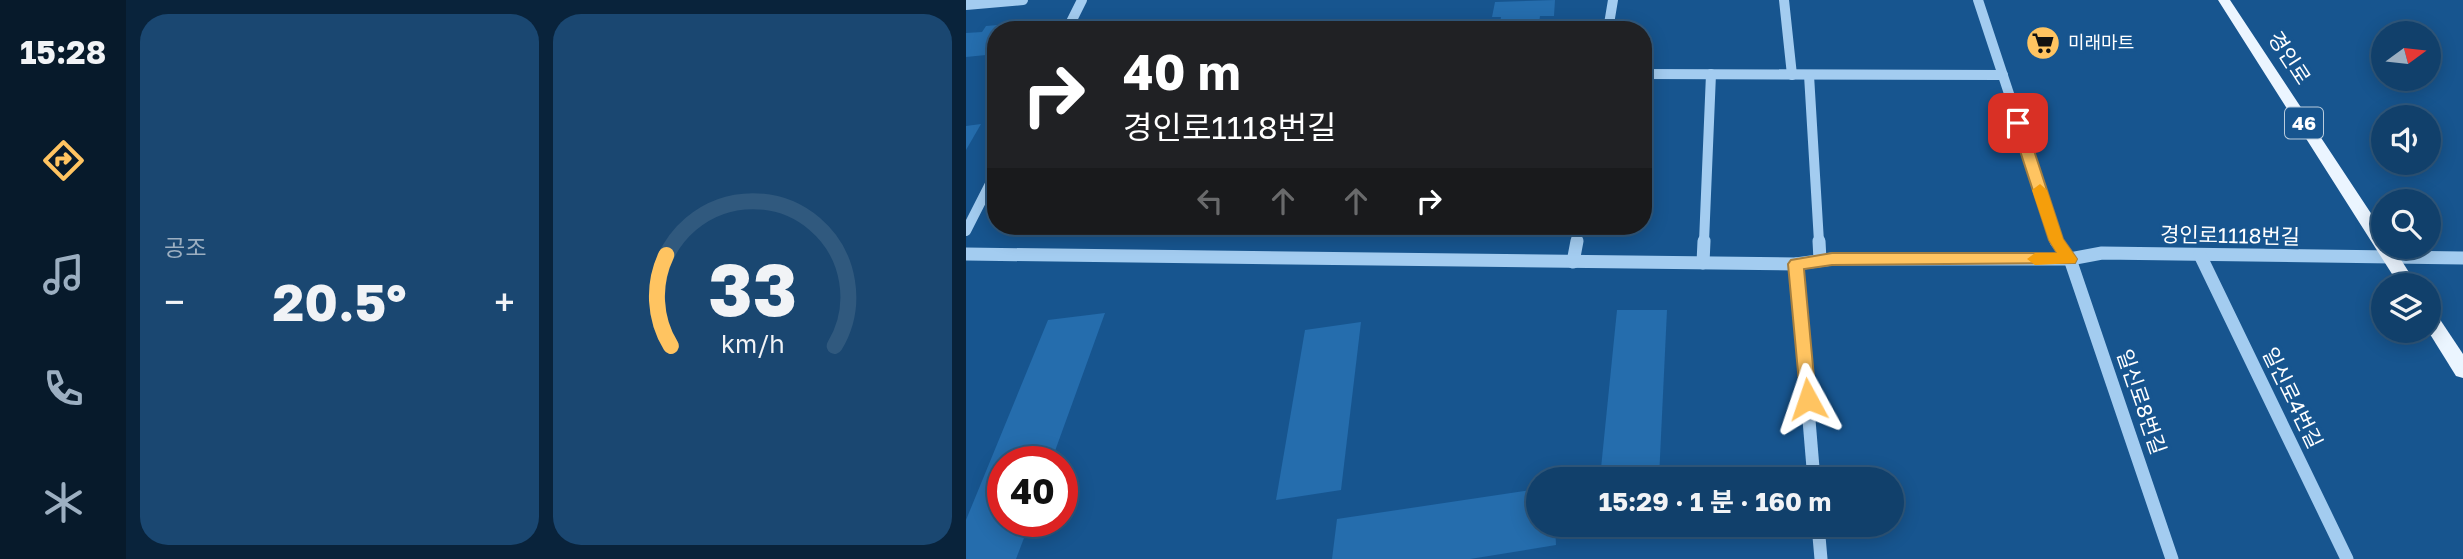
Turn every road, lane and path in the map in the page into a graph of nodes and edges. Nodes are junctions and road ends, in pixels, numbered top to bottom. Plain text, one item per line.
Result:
1 (1023, 0) edge
2 (1082, 0) edge
3 (1613, 0) edge
4 (1784, 0) edge
5 (1978, 0) edge
6 (2224, 0) edge
7 (966, 5) edge
8 (1072, 21) edge
9 (1610, 21) edge
10 (1652, 74) edge
11 (1712, 75) junction
12 (1793, 75) junction
13 (1809, 75) junction
14 (2003, 75) junction
15 (987, 190) edge
16 (2371, 227) edge
17 (966, 231) edge
18 (1577, 235) edge
19 (2371, 250) edge
20 (966, 254) edge
21 (2200, 255) junction
22 (2441, 256) edge
23 (2463, 258) edge
24 (2070, 259) junction
25 (1821, 260) junction
26 (1573, 261) junction
27 (1703, 263) junction
28 (1796, 264) junction
29 (2441, 336) edge
30 (2463, 370) edge
31 (1813, 467) edge
32 (1819, 537) edge
33 (1821, 559) edge
34 (2172, 559) edge
35 (2347, 559) edge

1 - 7 street
2 - 8 street
3 - 9 street
4 - 12 street
5 - 14 lane
6 - 16 main road, 경인로 / 46
10 - 11 street
11 - 12 street
11 - 27 street
12 - 13 street
13 - 14 street
13 - 25 street
14 - 24 street
15 - 17 street
18 - 26 lane
19 - 21 street, 경인로1118번길
20 - 26 street, 경인로1118번길
21 - 24 street, 경인로1118번길
21 - 35 street, 일신로4번길
22 - 23 street, 경인로1118번길
24 - 25 street, 경인로1118번길
24 - 34 street, 일신로8번길
25 - 28 street, 경인로1118번길
26 - 27 street, 경인로1118번길
27 - 28 street, 경인로1118번길
28 - 31 street
29 - 30 main road
32 - 33 street

